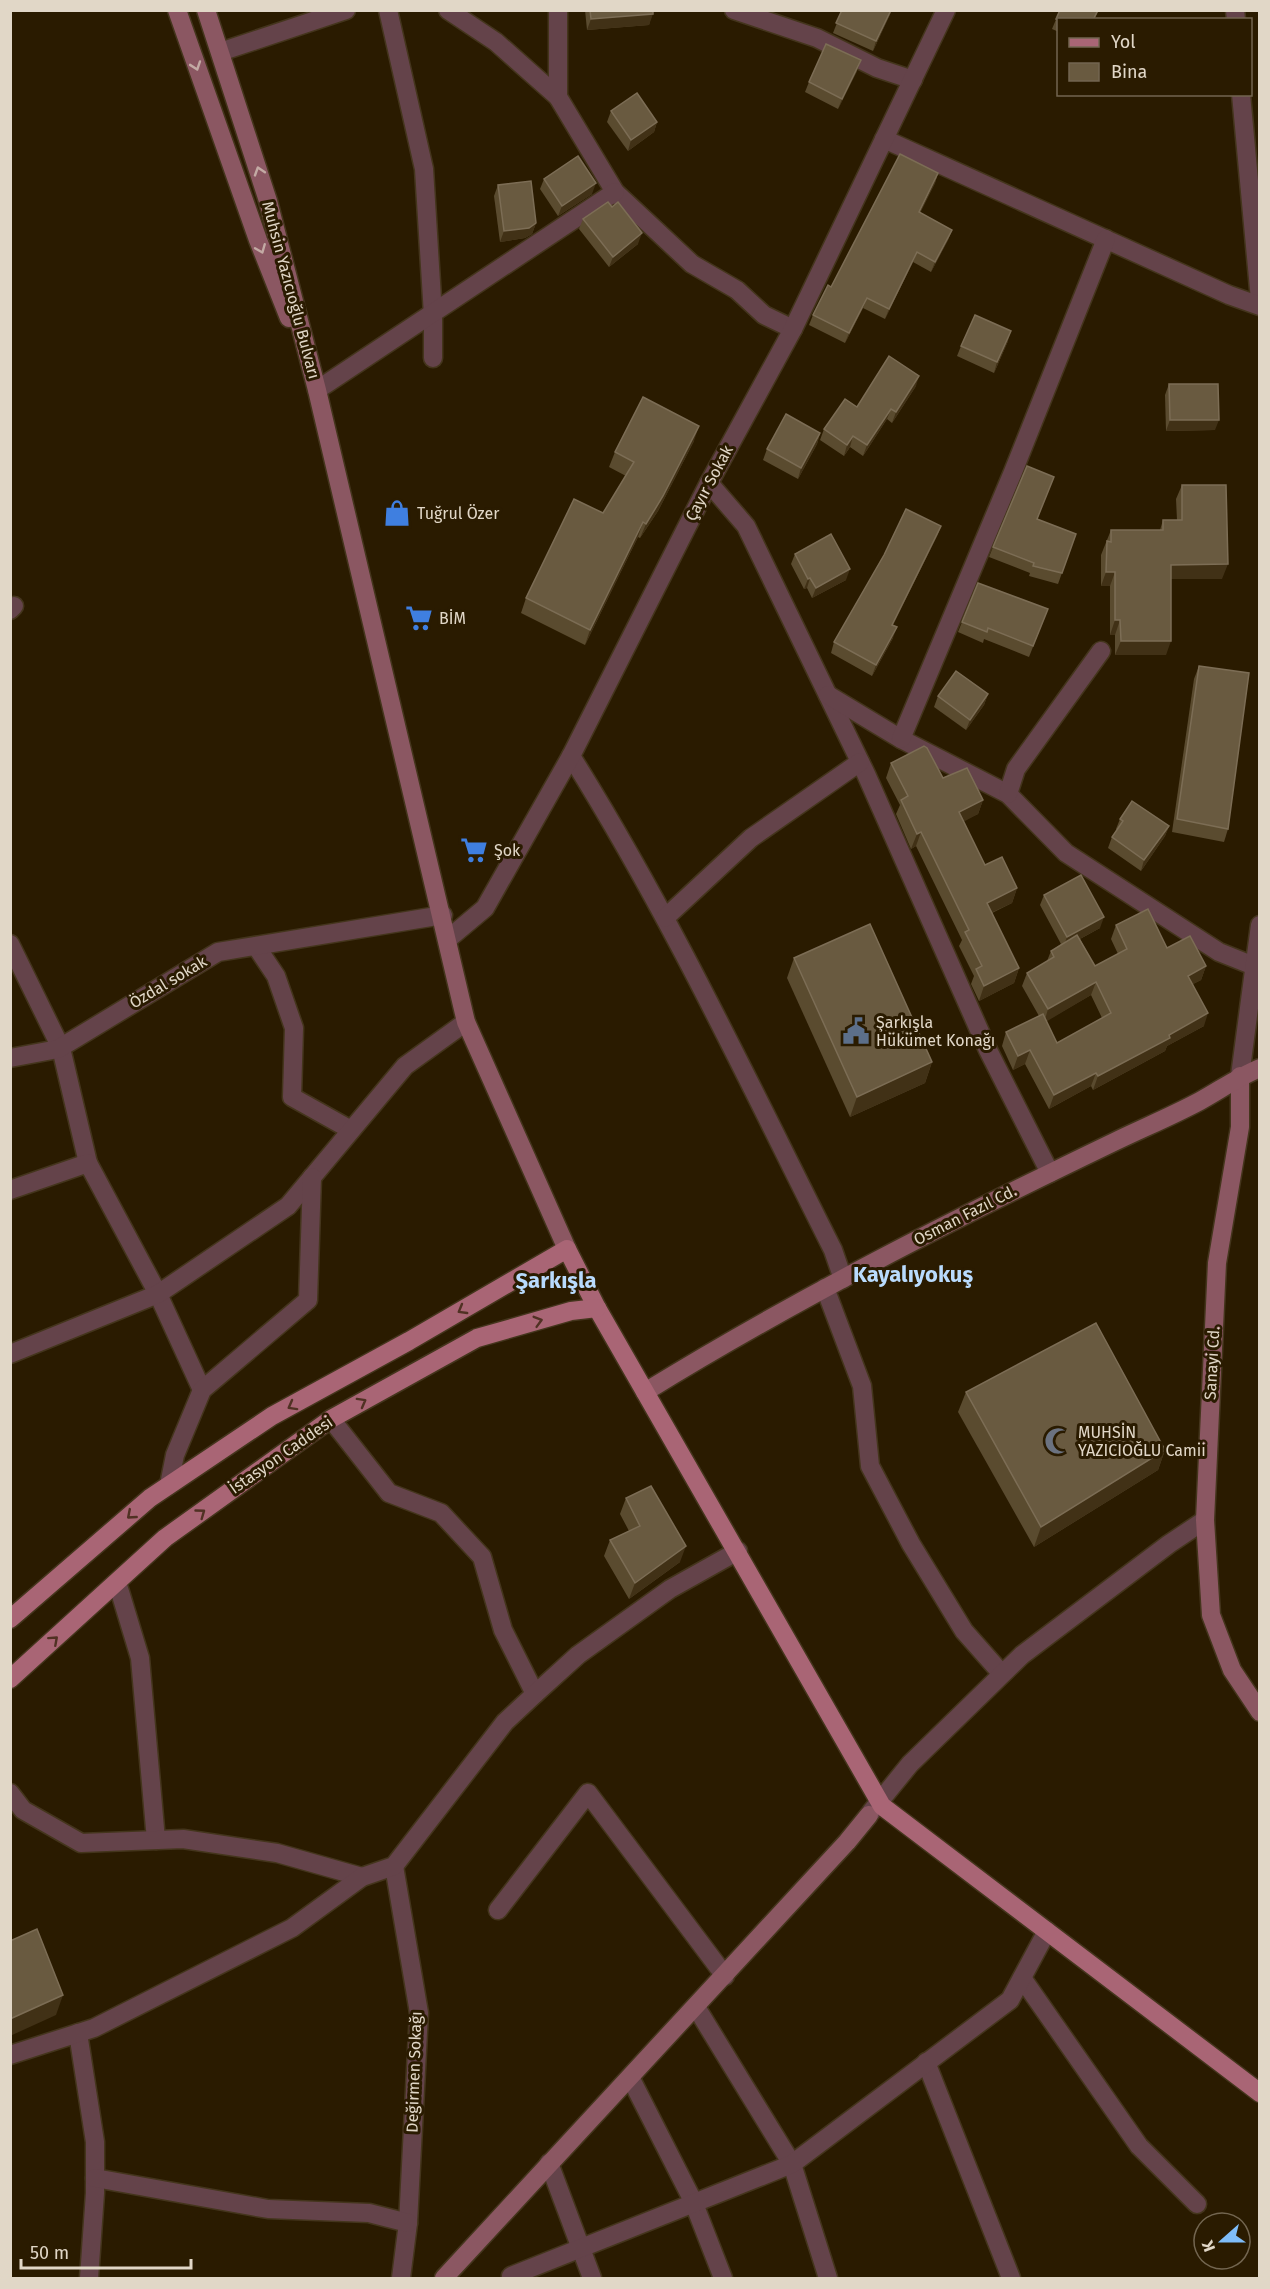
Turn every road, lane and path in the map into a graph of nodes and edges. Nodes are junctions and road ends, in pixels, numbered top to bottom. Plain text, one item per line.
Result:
1 (177, 10) edge
2 (206, 10) edge
3 (346, 10) edge
4 (388, 10) edge
5 (448, 10) edge
6 (558, 10) edge
7 (734, 10) edge
8 (946, 10) edge
9 (220, 52) junction
10 (913, 80) junction
11 (1241, 96) edge
12 (558, 97) junction
13 (884, 139) junction
14 (615, 192) junction
15 (1106, 239) junction
16 (1260, 300) edge
17 (1260, 306) edge
18 (434, 315) junction
19 (793, 329) junction
20 (433, 358) dead end
21 (317, 390) junction
22 (709, 483) junction
23 (1101, 651) dead end
24 (828, 695) junction
25 (901, 739) junction
26 (572, 756) junction
27 (860, 762) junction
28 (1008, 794) junction
29 (442, 915) junction
30 (665, 918) junction
31 (1260, 925) edge
32 (448, 939) junction
33 (10, 944) edge
34 (256, 946) junction
35 (1254, 966) junction
36 (466, 1022) junction
37 (61, 1048) junction
38 (10, 1058) edge
39 (1260, 1068) edge
40 (1240, 1076) junction
41 (351, 1130) junction
42 (88, 1162) junction
43 (1050, 1173) junction
44 (312, 1177) junction
45 (10, 1190) edge
46 (567, 1249) junction
47 (843, 1279) junction
48 (825, 1288) junction
49 (158, 1294) junction
50 (597, 1308) junction
51 (10, 1354) edge
52 (202, 1390) junction
53 (645, 1392) junction
54 (331, 1419) junction
55 (169, 1485) junction
56 (1204, 1520) junction
57 (738, 1551) junction
58 (117, 1582) junction
59 (10, 1619) edge
60 (1002, 1674) junction
61 (10, 1679) edge
62 (535, 1694) junction
63 (1260, 1712) edge
64 (10, 1792) edge
65 (874, 1808) junction
66 (156, 1840) junction
67 (394, 1866) junction
68 (362, 1877) junction
69 (498, 1910) dead end
70 (1047, 1931) junction
71 (725, 1976) junction
72 (1022, 1978) junction
73 (696, 2007) junction
74 (78, 2033) junction
75 (10, 2055) edge
76 (926, 2062) junction
77 (631, 2079) junction
78 (1260, 2093) edge
79 (549, 2163) junction
80 (792, 2164) junction
81 (95, 2178) junction
82 (693, 2202) junction
83 (1197, 2204) dead end
84 (408, 2223) junction
85 (580, 2246) junction
86 (511, 2276) dead end
87 (89, 2278) edge
88 (400, 2278) edge
89 (444, 2278) edge
90 (592, 2278) edge
91 (723, 2278) edge
92 (828, 2278) edge
93 (1011, 2278) edge

1 -> 21 street, Muhsin Yazıcıoğlu Bulvarı
2 - 9 street, Muhsin Yazıcıoğlu Bulvarı
3 - 9 street
4 - 18 street
5 - 12 street
6 - 12 street
7 - 10 street
8 - 10 street, Çayır Sokak
21 -> 9 street, Muhsin Yazıcıoğlu Bulvarı
10 - 13 street, Çayır Sokak
11 - 16 street
12 - 14 street
13 - 15 street
13 - 19 street, Çayır Sokak
14 - 18 street
14 - 19 street
15 - 17 street
15 - 25 street
18 - 20 street
18 - 21 street
19 - 22 street, Çayır Sokak
21 - 29 street
22 - 24 street
22 - 26 street, Çayır Sokak
23 - 28 street
24 - 25 street
24 - 27 street
25 - 28 street
26 - 30 street
26 - 32 street, Çayır Sokak
27 - 30 street
27 - 43 street
28 - 35 street
29 - 32 street
29 - 34 street, Özdal sokak
30 - 47 street
31 - 35 street
32 - 36 street
33 - 37 street
34 - 37 street, Özdal sokak
34 - 41 street
35 - 40 street
36 - 41 street
36 - 46 street
37 - 38 street, Özdal sokak
37 - 42 street
39 - 40 street, Osman Fazıl Cd.
40 - 43 street, Osman Fazıl Cd.
40 - 56 street, Sanayi Cd.
41 - 44 street
42 - 45 street
42 - 49 street
43 - 47 street, Osman Fazıl Cd.
44 - 49 street
44 - 52 street
46 - 50 main road
46 -> 55 main road, İstasyon Caddesi
47 - 48 street, Osman Fazıl Cd.
48 - 53 street, Osman Fazıl Cd.
48 - 60 street
49 - 51 street
49 - 52 street
50 - 53 main road
54 -> 50 main road, İstasyon Caddesi
52 - 55 street
53 - 57 main road
58 -> 54 main road, İstasyon Caddesi
54 - 62 street
55 -> 59 main road, İstasyon Caddesi
56 - 60 street
56 - 63 street, Sanayi Cd.
57 - 62 street
57 - 65 main road
61 -> 58 main road, İstasyon Caddesi
58 - 66 street
60 - 65 street
62 - 67 street
64 - 66 street
65 - 70 main road
65 - 71 street
66 - 68 street
67 - 68 street
67 - 84 street, Değirmen Sokağı
68 - 74 street
69 - 71 street
70 - 72 street
70 - 78 main road
71 - 73 street
72 - 76 street
72 - 83 street
73 - 77 street
73 - 80 street
74 - 75 street
74 - 81 street
76 - 80 street
76 - 93 street
77 - 79 street
77 - 82 street
79 - 85 street
79 - 89 street
80 - 82 street
80 - 92 street
81 - 84 street
81 - 87 street
82 - 85 street
82 - 91 street
84 - 88 street, Değirmen Sokağı
85 - 86 street
85 - 90 street

